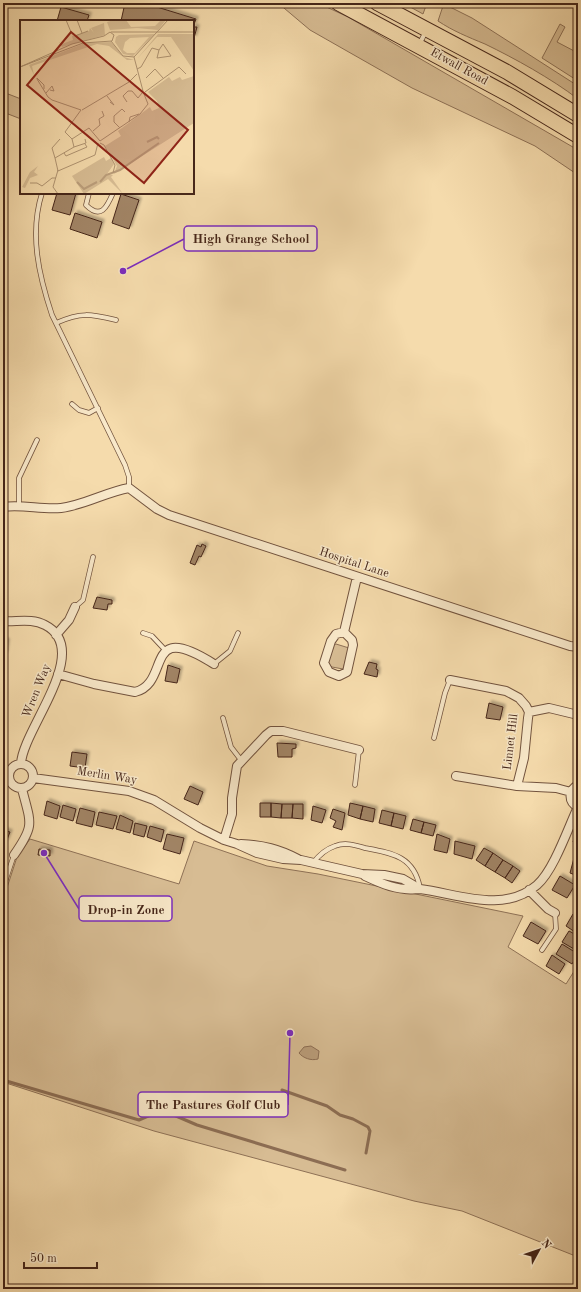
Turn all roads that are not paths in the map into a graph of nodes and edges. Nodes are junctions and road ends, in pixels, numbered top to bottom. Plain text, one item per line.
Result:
1 (338, 3) edge
2 (377, 3) edge
3 (427, 29) junction
4 (418, 45) junction
5 (578, 115) edge
6 (578, 136) edge
7 (42, 194) edge
8 (89, 194) edge
9 (113, 194) edge
10 (116, 320) dead end
11 (56, 323) junction
12 (72, 404) dead end
13 (98, 408) junction
14 (37, 440) dead end
15 (129, 488) junction
16 (19, 506) junction
17 (3, 507) edge
18 (93, 557) dead end
19 (357, 577) junction
20 (75, 607) joint
21 (3, 620) edge
22 (344, 632) junction
23 (143, 633) dead end
24 (238, 633) dead end
25 (56, 634) junction
26 (578, 647) edge
27 (167, 652) junction
28 (214, 664) joint
29 (58, 674) junction
30 (450, 680) joint
31 (529, 712) junction
32 (578, 715) edge
33 (223, 718) dead end
34 (434, 738) dead end
35 (359, 750) joint
36 (241, 760) junction
37 (22, 764) junction
38 (456, 776) dead end
39 (33, 778) junction
40 (6, 782) edge
41 (355, 785) dead end
42 (578, 785) edge
43 (517, 786) junction
44 (22, 789) junction
45 (571, 792) junction
46 (578, 807) edge
47 (224, 840) junction
48 (14, 855) joint
49 (313, 863) junction
50 (3, 888) edge
51 (420, 889) junction
52 (529, 890) junction
53 (555, 913) joint
54 (542, 950) dead end

1 - 4 highway, Etwall Road
2 - 3 highway, Etwall Road
3 - 4 lane
3 - 5 highway, Etwall Road
4 - 6 highway, Etwall Road
7 - 11 lane
8 - 9 lane
10 - 11 lane
11 - 13 lane
12 - 13 lane
13 - 15 lane
14 - 16 lane
15 - 16 street
15 - 19 street, Hospital Lane
16 - 17 street
18 - 20 lane
19 - 22 street
19 - 26 street, Hospital Lane
20 - 25 street
21 - 25 street
22 - 22 street
23 - 27 lane
24 - 28 lane
25 - 29 street, Wren Way
27 - 28 street
27 - 29 street
29 - 37 street, Wren Way
30 - 31 street, Linnet Hill
30 - 34 lane
31 - 32 street
31 - 43 street, Linnet Hill
33 - 36 lane
35 - 36 street
35 - 41 lane
36 - 47 street
37 - 39 street
37 - 40 street
38 - 43 street
39 - 44 street
39 - 47 street, Merlin Way
40 - 44 street
42 - 45 street
43 - 45 street, Linnet Hill
44 - 48 street
45 - 46 street
46 - 52 street, Merlin Way
47 - 49 street, Merlin Way
48 - 50 lane
49 - 51 street, Merlin Way
49 - 51 lane
51 - 52 street, Merlin Way
52 - 53 street
53 - 54 lane

